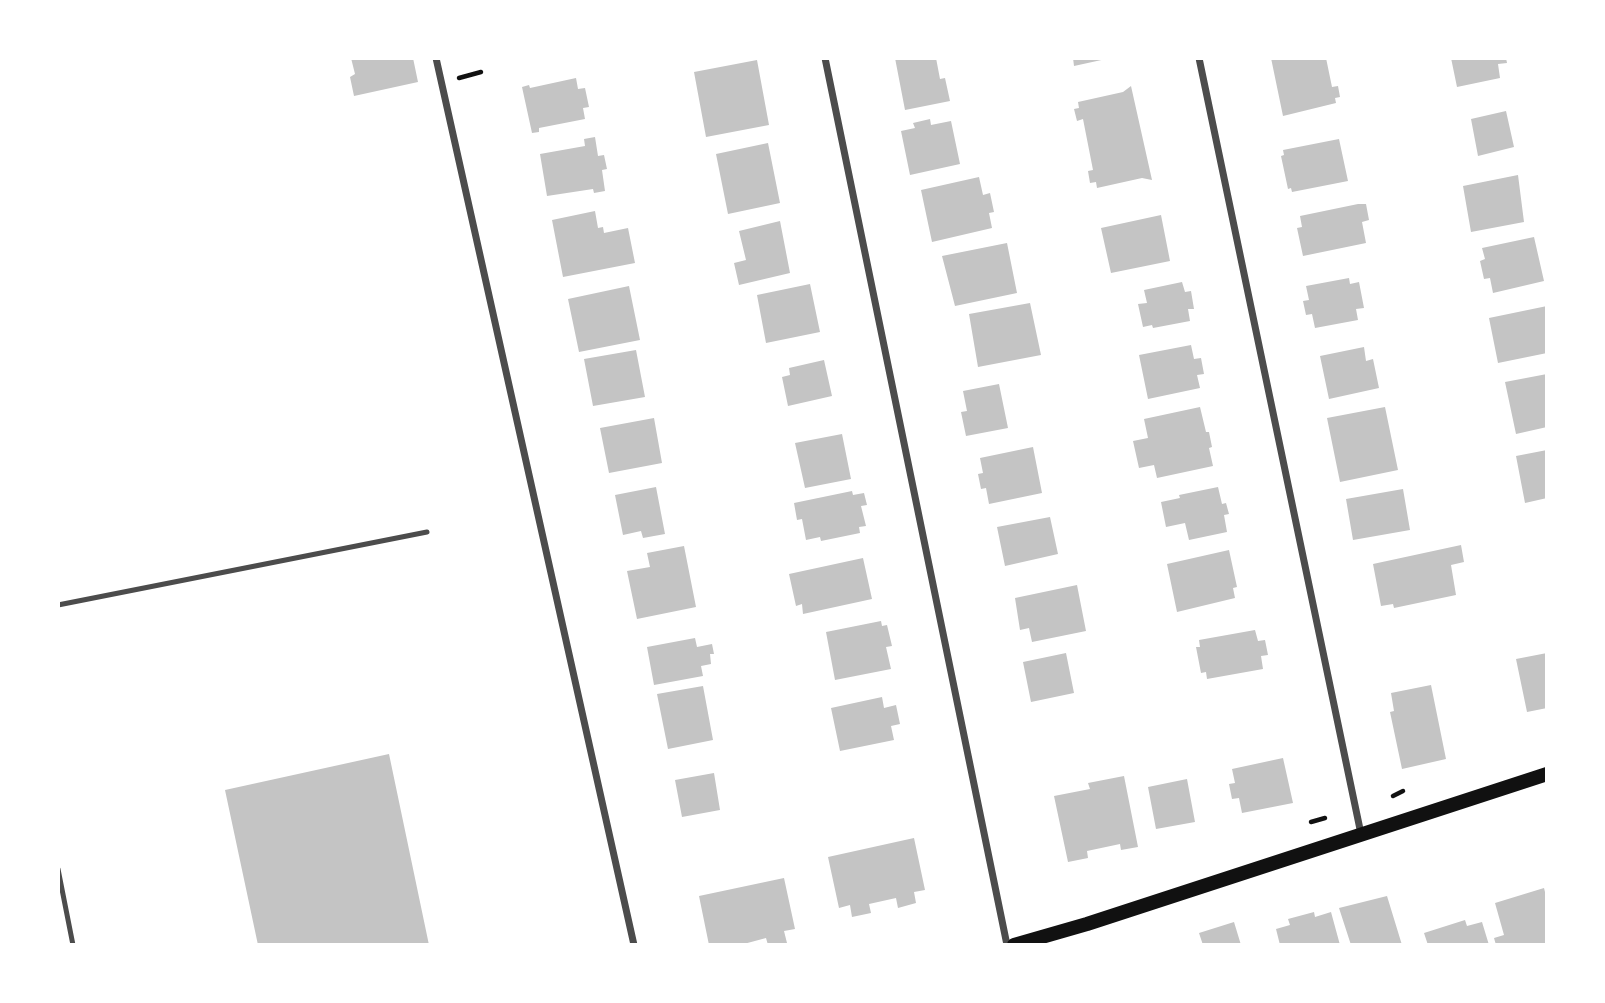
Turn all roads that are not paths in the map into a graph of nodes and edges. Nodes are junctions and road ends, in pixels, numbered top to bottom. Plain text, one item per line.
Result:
1 (436, 58) edge
2 (825, 58) edge
3 (1199, 58) edge
4 (427, 532) dead end
5 (58, 605) edge
6 (1547, 774) edge
7 (1361, 834) junction
8 (58, 869) edge
9 (73, 945) edge
10 (634, 945) edge
11 (1007, 945) edge
12 (1014, 945) edge

1 - 10 street
2 - 11 street
3 - 7 street
4 - 5 lane
6 - 7 main road
7 - 12 main road
8 - 9 lane

